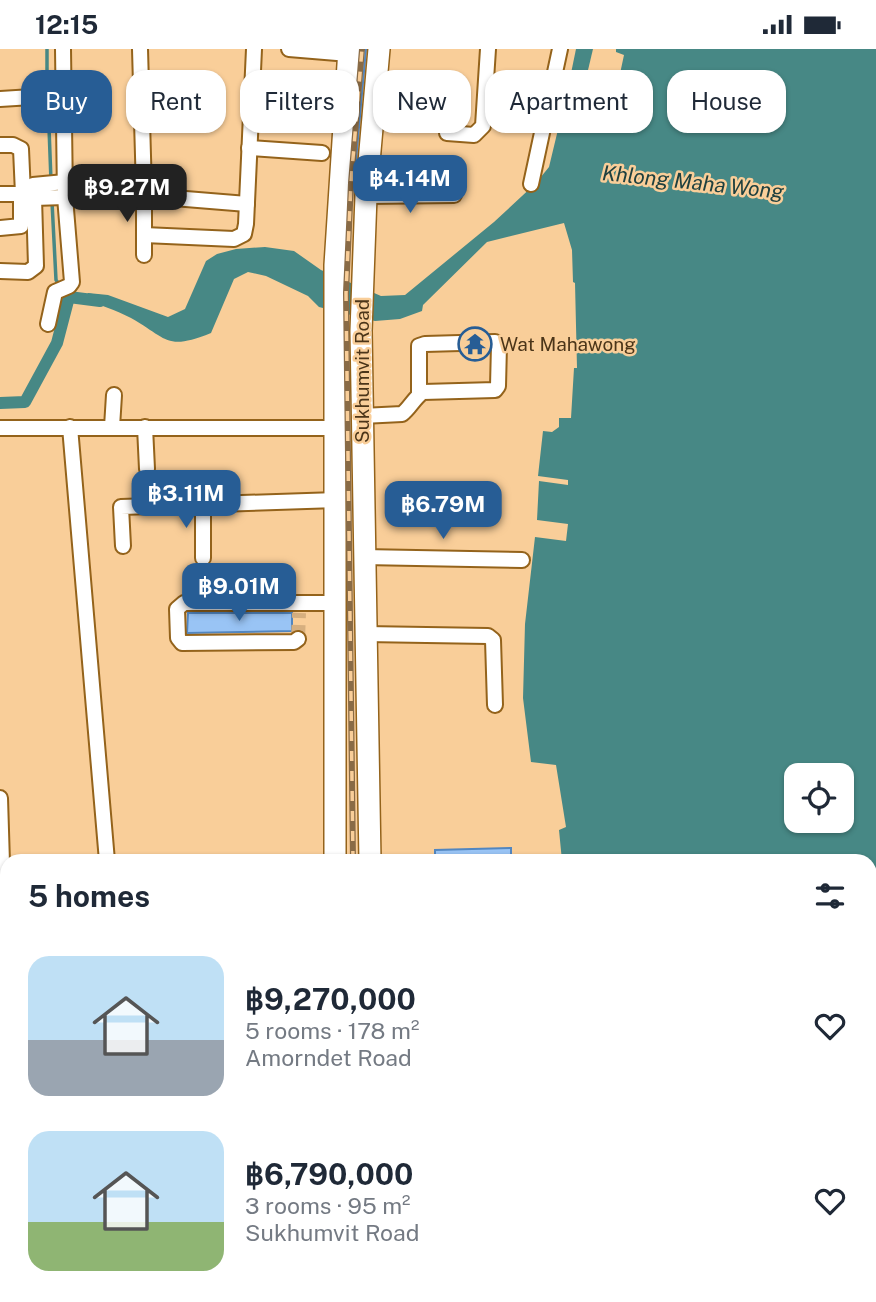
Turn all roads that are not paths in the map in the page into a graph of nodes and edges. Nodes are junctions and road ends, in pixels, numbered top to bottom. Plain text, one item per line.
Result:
1 (63, 49) edge
2 (141, 49) edge
3 (254, 49) edge
4 (289, 49) edge
5 (379, 49) edge
6 (488, 49) edge
7 (560, 49) edge
8 (349, 52) edge
9 (59, 70) edge
10 (21, 98) edge
11 (0, 99) edge
12 (50, 133) edge
13 (447, 133) dead end
14 (0, 145) edge
15 (249, 148) junction
16 (321, 153) dead end
17 (531, 184) dead end
18 (144, 191) junction
19 (45, 192) junction
20 (0, 194) edge
21 (454, 195) dead end
22 (247, 204) junction
23 (365, 204) junction
24 (0, 228) edge
25 (144, 235) junction
26 (145, 255) dead end
27 (0, 271) edge
28 (47, 324) dead end
29 (419, 394) junction
30 (114, 395) dead end
31 (362, 417) junction
32 (70, 427) junction
33 (112, 427) junction
34 (145, 427) junction
35 (0, 428) edge
36 (337, 428) junction
37 (147, 469) dead end
38 (337, 500) junction
39 (204, 503) junction
40 (123, 546) dead end
41 (203, 558) dead end
42 (363, 558) junction
43 (522, 560) dead end
44 (187, 594) dead end
45 (336, 599) junction
46 (365, 634) junction
47 (298, 639) dead end
48 (495, 705) dead end
49 (335, 737) junction
50 (367, 737) junction
51 (0, 798) edge
52 (0, 814) edge
53 (1, 854) edge
54 (106, 854) edge
55 (335, 854) edge
56 (370, 854) edge

1 - 9 street
2 - 18 street
3 - 15 street
4 - 8 street
5 - 23 highway, Sukhumvit Road
6 - 13 street
7 - 17 street
8 - 36 highway, Sukhumvit Road
10 - 11 street
12 - 19 street
14 - 19 street
15 - 16 street
15 - 22 street
18 - 22 street
18 - 25 street
19 - 20 street
19 - 24 street
19 - 27 street
19 - 28 street
21 - 23 street
22 - 25 street
23 - 31 highway, Sukhumvit Road
25 - 26 street
29 - 29 street
29 - 31 street
30 - 33 street
31 - 42 highway, Sukhumvit Road
32 - 33 street
32 - 35 street
32 - 54 street
33 - 34 street
34 - 36 street
34 - 37 street
36 - 38 highway, Sukhumvit Road
38 - 39 street
38 - 45 highway, Sukhumvit Road
39 - 40 street
39 - 41 street
42 - 43 street
42 - 46 highway, Sukhumvit Road
44 - 45 street
45 - 47 street
45 - 49 highway, Sukhumvit Road
46 - 48 street
46 - 50 highway, Sukhumvit Road
49 - 50 highway
49 - 55 highway, Sukhumvit Road
50 - 56 highway, Sukhumvit Road
51 - 52 street
52 - 53 street

